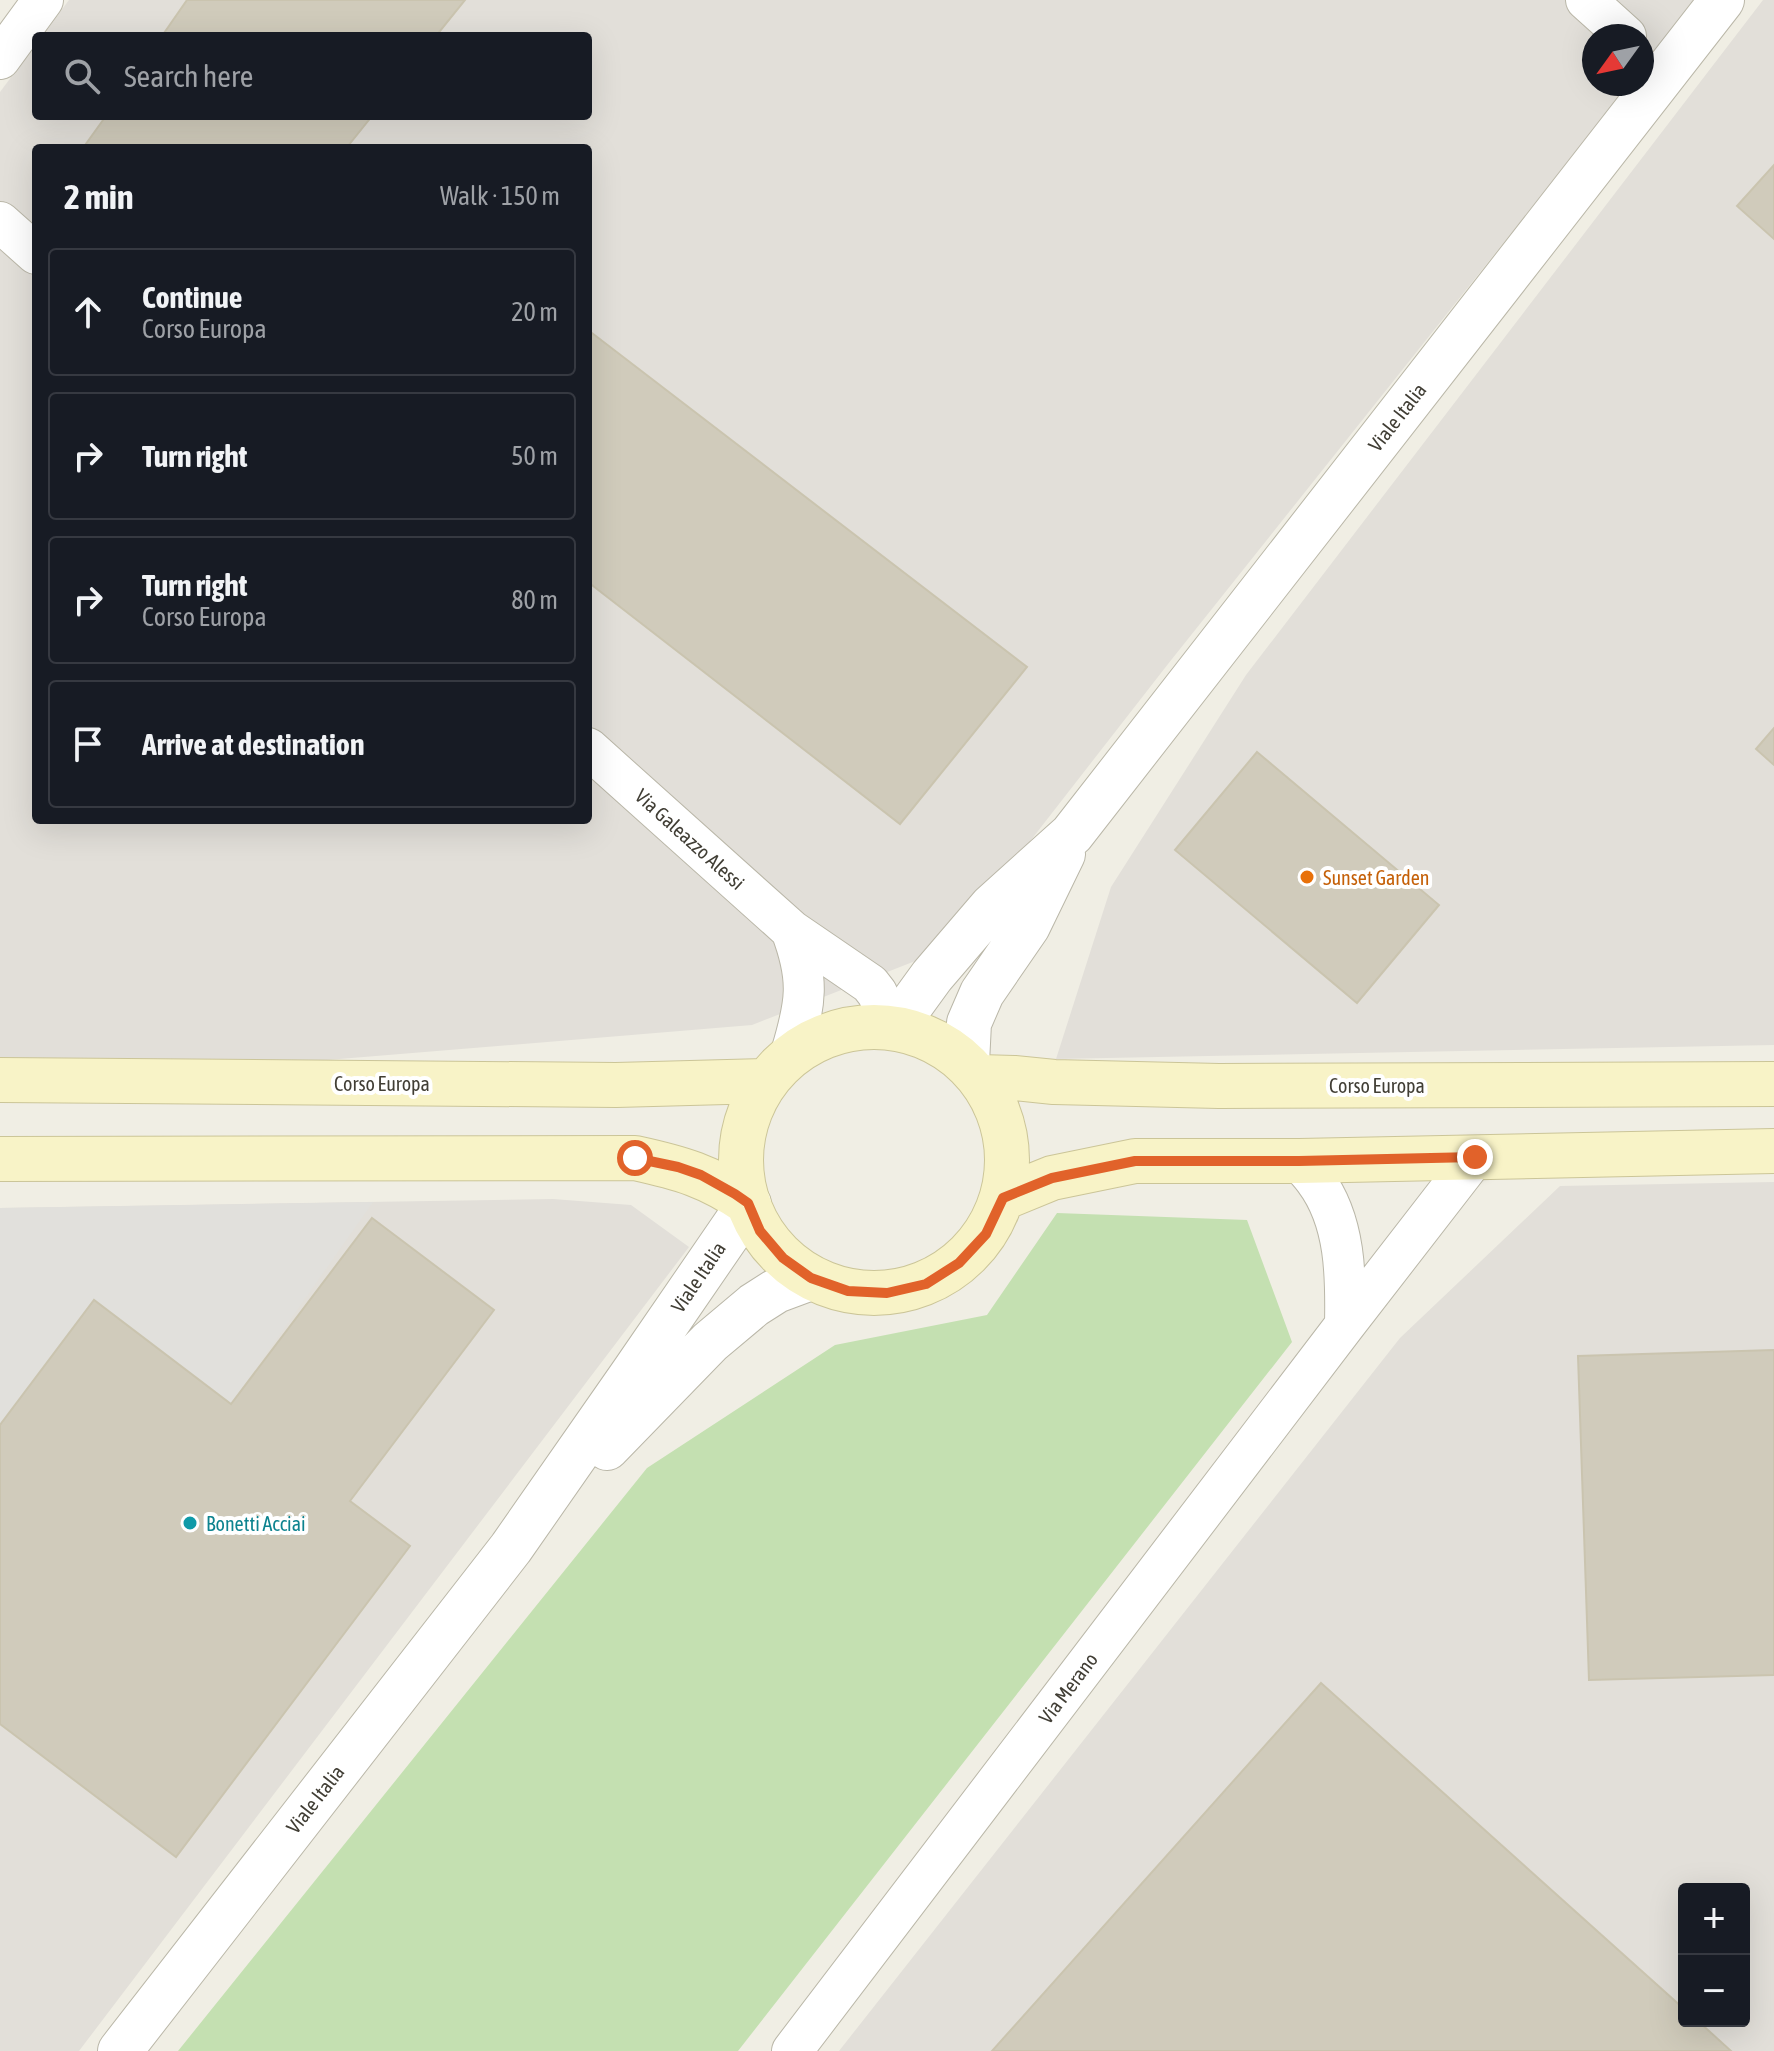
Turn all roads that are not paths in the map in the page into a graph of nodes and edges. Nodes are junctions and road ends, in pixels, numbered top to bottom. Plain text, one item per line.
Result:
1 (43, 0) edge
2 (1586, 0) edge
3 (1722, 0) edge
4 (1613, 24) edge
5 (0, 59) edge
6 (1654, 61) edge
7 (1628, 96) edge
8 (0, 222) edge
9 (32, 250) edge
10 (592, 752) edge
11 (1072, 834) junction
12 (791, 930) junction
13 (894, 1027) junction
14 (778, 1067) junction
15 (973, 1070) junction
16 (0, 1080) edge
17 (1774, 1084) edge
18 (1774, 1151) edge
19 (1475, 1157) junction
20 (0, 1159) edge
21 (1299, 1161) junction
22 (1003, 1198) junction
23 (748, 1204) junction
24 (811, 1278) junction
25 (1345, 1325) junction
26 (511, 1548) junction
27 (120, 2051) edge
28 (792, 2051) edge

1 - 5 street
2 - 4 street
3 - 6 street, Viale Italia
7 - 11 street, Viale Italia
8 - 9 street
10 - 12 street, Via Galeazzo Alessi
11 - 13 street, Viale Italia
11 - 15 street, Viale Italia
12 - 13 street, Via Galeazzo Alessi
12 - 14 street
13 - 14 main road
13 - 15 main road
14 - 16 main road, Corso Europa
14 - 23 main road
15 - 17 main road, Corso Europa
15 - 22 main road
18 - 19 main road
19 - 21 main road
19 - 25 street, Via Merano
20 - 23 main road
21 - 22 main road
21 - 25 street
22 - 24 main road
23 - 24 main road
23 - 26 street, Viale Italia
24 - 26 street, Viale Italia
25 - 28 street, Via Merano
26 - 27 street, Viale Italia

